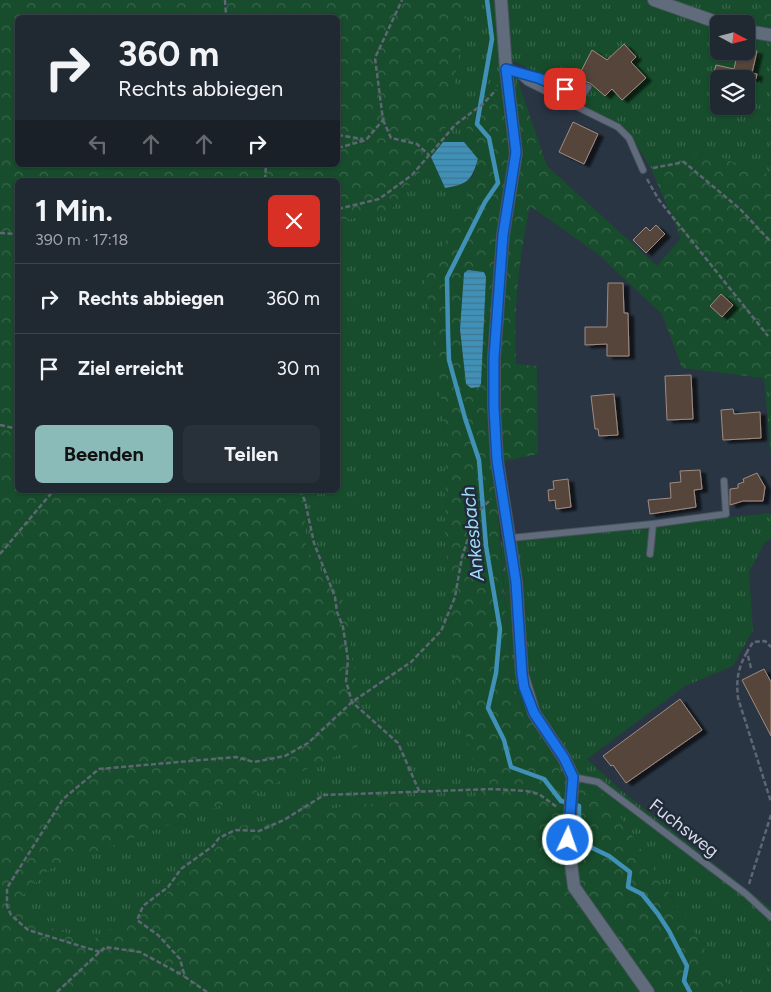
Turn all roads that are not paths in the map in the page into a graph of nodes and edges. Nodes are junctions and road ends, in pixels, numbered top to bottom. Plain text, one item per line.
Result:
1 (501, 0) edge
2 (654, 0) edge
3 (710, 20) edge
4 (755, 32) edge
5 (771, 35) edge
6 (511, 71) junction
7 (588, 87) dead end
8 (643, 170) road end
9 (724, 481) dead end
10 (653, 524) junction
11 (511, 538) junction
12 (650, 554) dead end
13 (573, 777) junction
14 (771, 917) edge
15 (648, 992) edge

1 - 6 street
2 - 3 street
4 - 5 street
6 - 7 lane
6 - 8 lane
6 - 11 street
9 - 10 lane
10 - 11 lane
10 - 12 lane
11 - 13 street
13 - 14 lane, Fuchsweg
13 - 15 street

